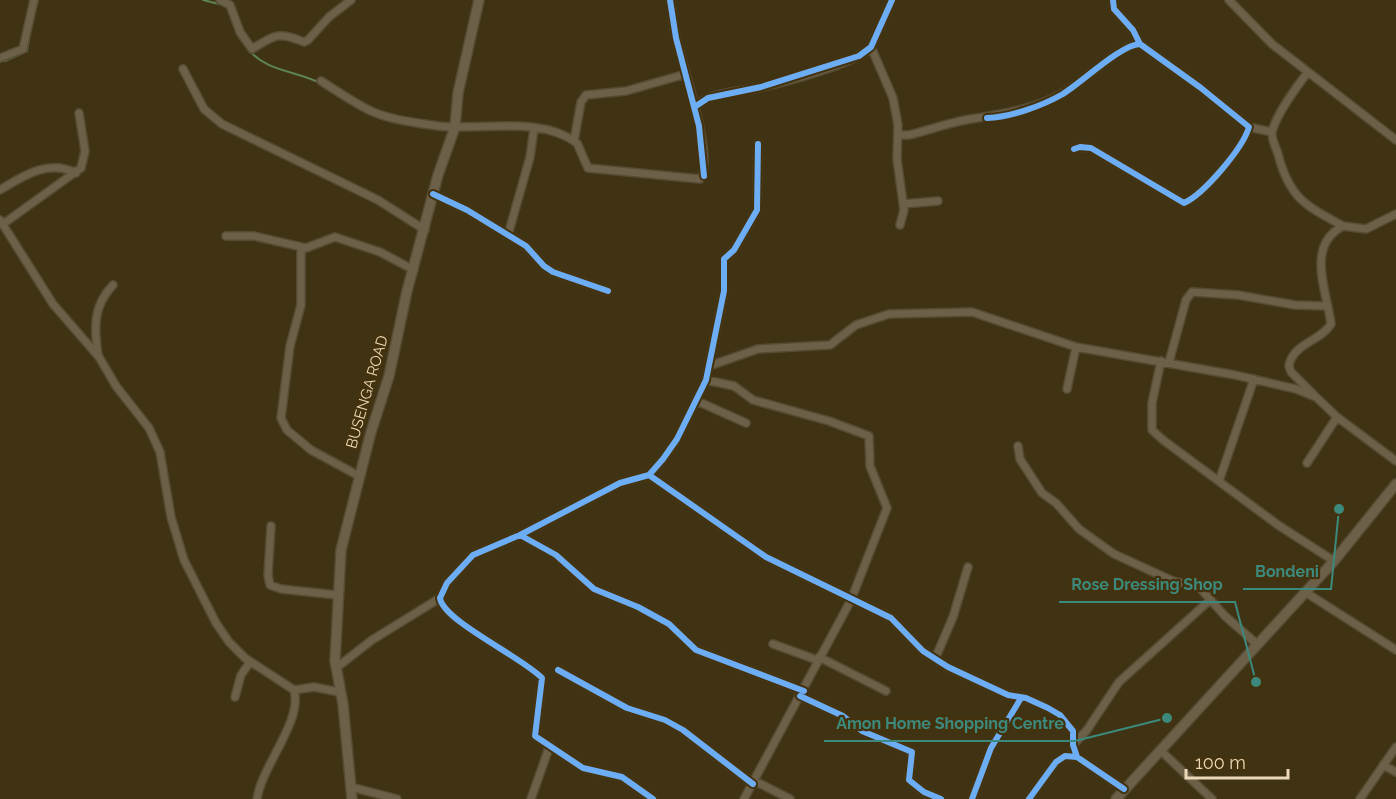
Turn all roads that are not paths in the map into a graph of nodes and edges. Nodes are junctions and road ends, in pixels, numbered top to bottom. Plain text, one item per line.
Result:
1 (34, 0) edge
2 (220, 0) edge
3 (351, 0) edge
4 (479, 0) edge
5 (670, 0) edge
6 (892, 0) edge
7 (1113, 0) edge
8 (1229, 0) edge
9 (1140, 44) junction
10 (871, 47) junction
11 (0, 58) edge
12 (183, 69) dead end
13 (1308, 72) junction
14 (686, 74) junction
15 (321, 81) dead end
16 (696, 106) junction
17 (79, 113) dead end
18 (454, 127) junction
19 (1249, 127) junction
20 (534, 128) junction
21 (1272, 132) junction
22 (899, 135) junction
23 (1396, 140) edge
24 (574, 141) junction
25 (758, 144) dead end
26 (1074, 149) dead end
27 (76, 173) junction
28 (0, 190) edge
29 (433, 194) junction
30 (938, 201) dead end
31 (903, 204) junction
32 (1396, 214) edge
33 (1, 222) edge
34 (900, 225) dead end
35 (1343, 226) junction
36 (425, 230) junction
37 (508, 235) junction
38 (226, 236) dead end
39 (301, 247) junction
40 (414, 270) junction
41 (113, 285) dead end
42 (608, 291) dead end
43 (1327, 306) junction
44 (1076, 347) junction
45 (99, 357) junction
46 (1165, 362) junction
47 (709, 366) junction
48 (1254, 379) junction
49 (706, 380) junction
50 (1067, 389) dead end
51 (1316, 396) junction
52 (698, 400) junction
53 (1337, 417) junction
54 (746, 423) dead end
55 (1018, 447) dead end
56 (1396, 461) edge
57 (1307, 464) dead end
58 (649, 475) junction
59 (360, 476) junction
60 (1218, 481) junction
61 (1396, 484) edge
62 (271, 526) dead end
63 (520, 535) junction
64 (1334, 561) junction
65 (968, 567) dead end
66 (1305, 592) junction
67 (337, 595) junction
68 (440, 598) junction
69 (851, 600) junction
70 (1210, 600) junction
71 (773, 644) dead end
72 (1258, 645) junction
73 (1396, 651) edge
74 (818, 658) junction
75 (935, 659) junction
76 (250, 662) junction
77 (336, 668) junction
78 (558, 670) dead end
79 (294, 690) junction
80 (886, 691) dead end
81 (339, 692) junction
82 (802, 693) junction
83 (235, 697) dead end
84 (1021, 698) junction
85 (550, 745) junction
86 (1073, 745) junction
87 (1396, 747) edge
88 (1160, 750) junction
89 (1077, 757) junction
90 (1383, 765) junction
91 (1396, 772) edge
92 (754, 782) junction
93 (351, 788) junction
94 (1124, 789) junction
95 (924, 792) junction
96 (257, 799) edge
97 (352, 799) edge
98 (397, 799) edge
99 (531, 799) edge
100 (653, 799) edge
101 (744, 799) edge
102 (790, 799) edge
103 (920, 799) edge
104 (941, 799) edge
105 (972, 799) edge
106 (1029, 799) edge
107 (1116, 799) edge
108 (1212, 799) edge
109 (1360, 799) edge

1 - 11 street
2 - 3 street
4 - 18 street, BUSENGA ROAD
5 - 14 street
6 - 10 street
7 - 9 street
8 - 13 street
9 - 19 street
9 - 22 street
10 - 16 street
10 - 22 street
12 - 36 street
13 - 21 street
13 - 23 street
14 - 16 street
14 - 24 street
15 - 18 street
16 - 24 street
17 - 27 street
18 - 20 street
18 - 29 street, BUSENGA ROAD
19 - 21 street
19 - 26 street
20 - 24 street
20 - 37 street
21 - 35 street
22 - 31 street
25 - 47 street
27 - 28 street
27 - 33 street
29 - 36 street, BUSENGA ROAD
29 - 37 street
30 - 31 street
31 - 34 street
32 - 35 street
33 - 45 street
35 - 43 street
36 - 40 street, BUSENGA ROAD
37 - 42 street
38 - 39 street
39 - 40 street
39 - 59 street
40 - 59 street, BUSENGA ROAD
41 - 45 street
43 - 46 street
43 - 51 street
44 - 46 street
44 - 47 street
44 - 50 street
45 - 76 street
46 - 48 street
46 - 60 street
47 - 49 street
48 - 51 street
48 - 60 street
49 - 52 street
49 - 69 street
51 - 53 street
52 - 54 street
52 - 58 street
53 - 56 street
53 - 57 street
55 - 70 street
58 - 63 street
58 - 69 street
59 - 67 street, BUSENGA ROAD
60 - 64 street
61 - 64 street
62 - 67 street
63 - 68 street
63 - 82 street
64 - 66 street
65 - 75 street
66 - 72 street
66 - 73 street
67 - 77 street, BUSENGA ROAD
68 - 77 street
68 - 85 street
69 - 74 street
69 - 75 street
70 - 72 street
70 - 86 street
71 - 74 street
72 - 88 street
74 - 80 street
74 - 82 street
75 - 84 street
76 - 79 street
76 - 83 street
77 - 81 street, BUSENGA ROAD
78 - 92 street
79 - 81 street
79 - 96 street
81 - 93 street, BUSENGA ROAD
82 - 92 street
82 - 95 street
84 - 86 street
84 - 105 street
85 - 99 street
85 - 100 street
86 - 89 street
87 - 90 street
88 - 94 street
88 - 108 street
89 - 94 street
89 - 106 street
90 - 91 street
90 - 109 street
92 - 101 street
92 - 102 street
93 - 97 street, BUSENGA ROAD
93 - 98 street
94 - 107 street
95 - 103 street
95 - 104 street

